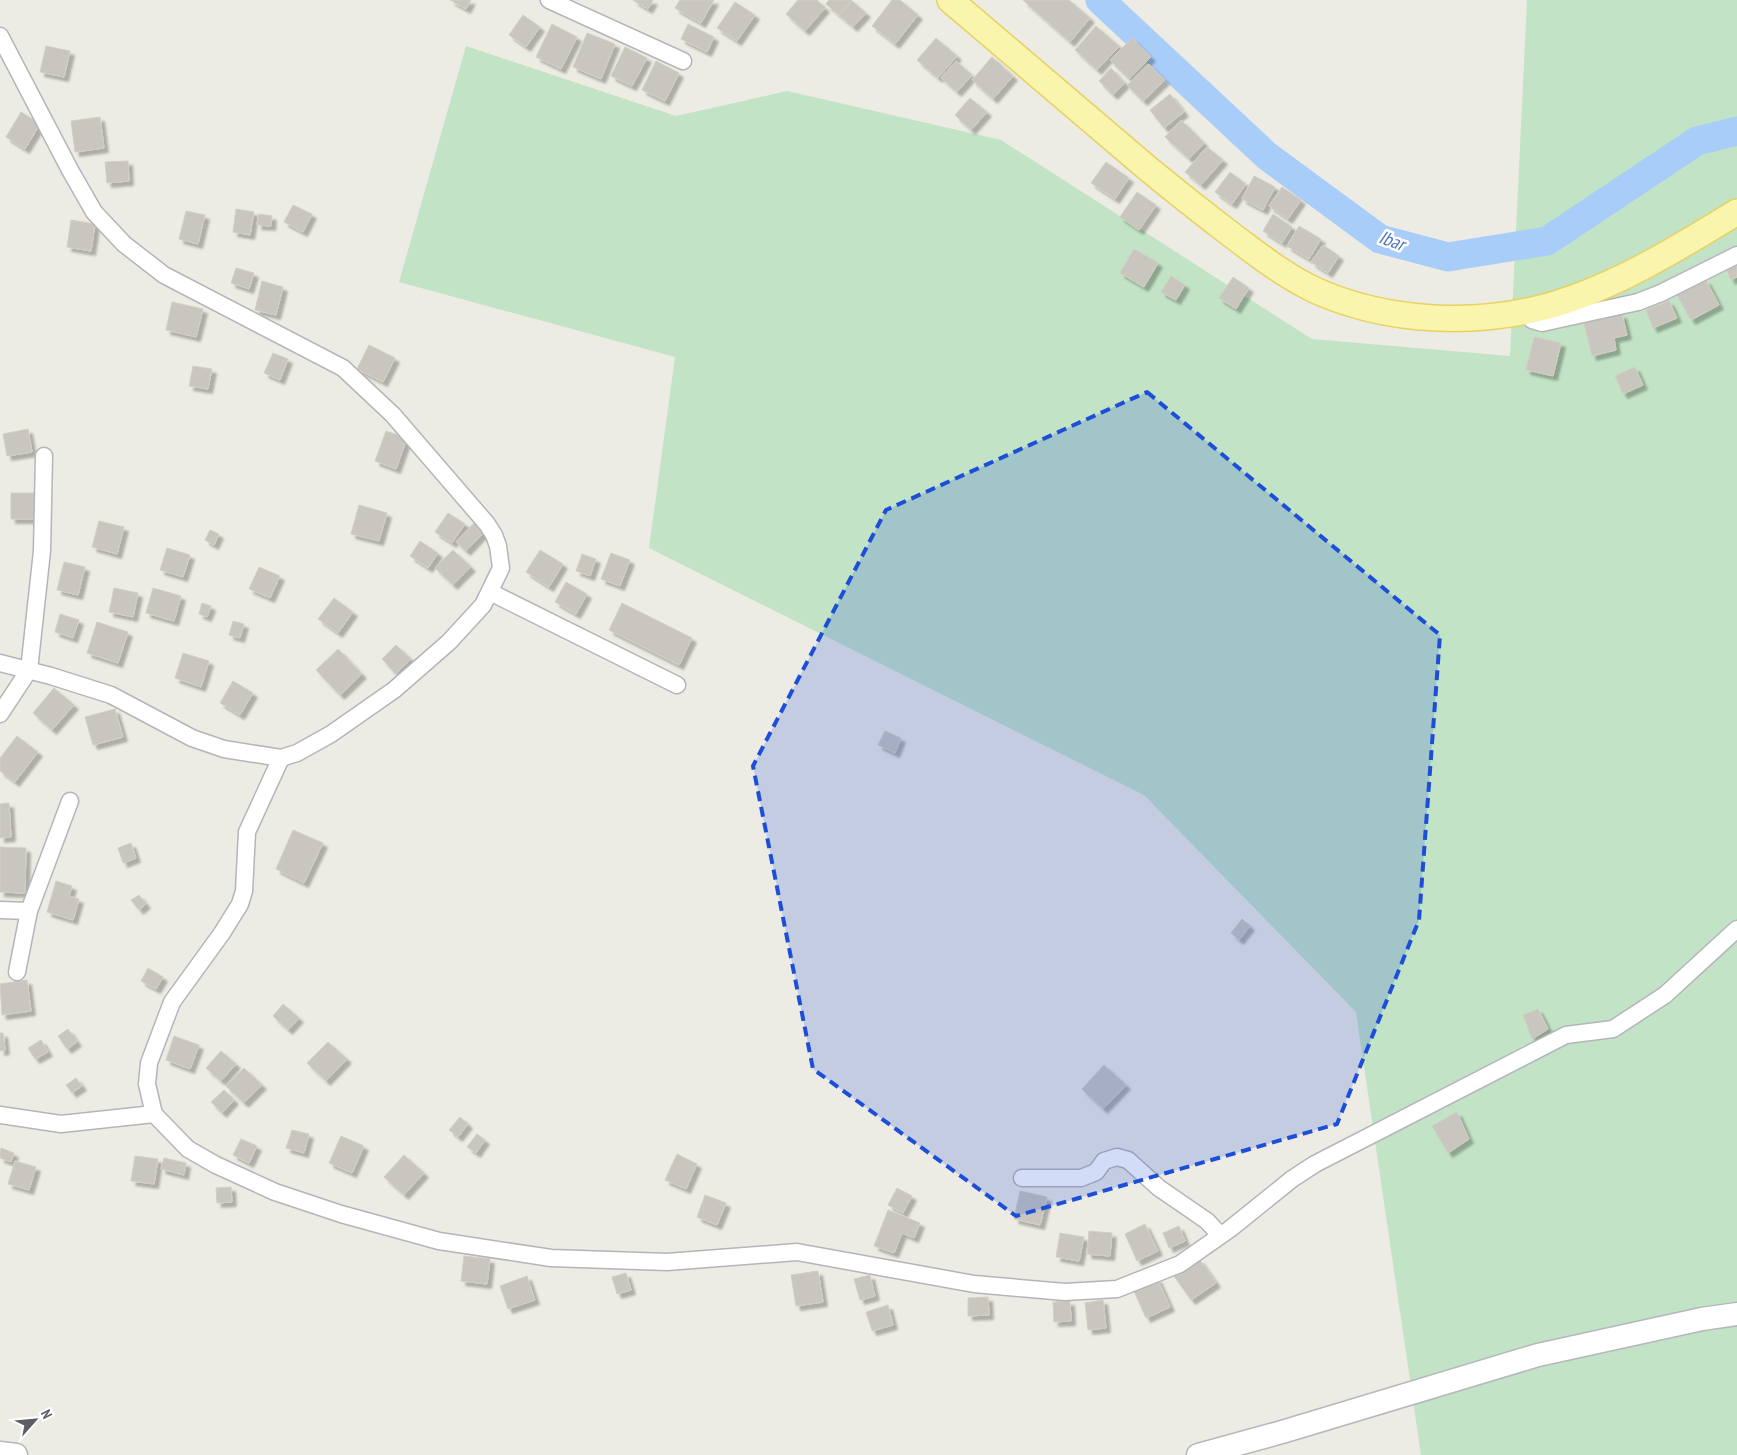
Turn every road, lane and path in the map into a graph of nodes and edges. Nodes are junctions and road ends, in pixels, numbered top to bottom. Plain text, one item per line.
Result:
1 (549, 0) edge
2 (950, 0) edge
3 (0, 36) edge
4 (683, 61) dead end
5 (1737, 212) edge
6 (1737, 254) edge
7 (1527, 311) junction
8 (44, 456) dead end
9 (490, 592) junction
10 (0, 663) edge
11 (29, 670) junction
12 (676, 685) dead end
13 (0, 714) edge
14 (281, 758) junction
15 (70, 801) dead end
16 (0, 910) edge
17 (29, 911) junction
18 (1737, 929) edge
19 (17, 972) dead end
20 (0, 1114) edge
21 (154, 1114) junction
22 (1022, 1178) dead end
23 (1220, 1235) junction
24 (1737, 1314) edge
25 (0, 1453) edge
26 (16, 1455) edge
27 (1198, 1455) edge

1 - 4 street
2 - 7 main road
3 - 9 street
5 - 7 main road
6 - 7 street
8 - 11 street
9 - 12 street
9 - 14 street
10 - 11 street
11 - 13 street
11 - 14 street
14 - 21 street
15 - 17 street
16 - 17 street
17 - 19 street
18 - 23 street
20 - 21 street
21 - 23 street
22 - 23 street
24 - 27 main road
25 - 26 main road

